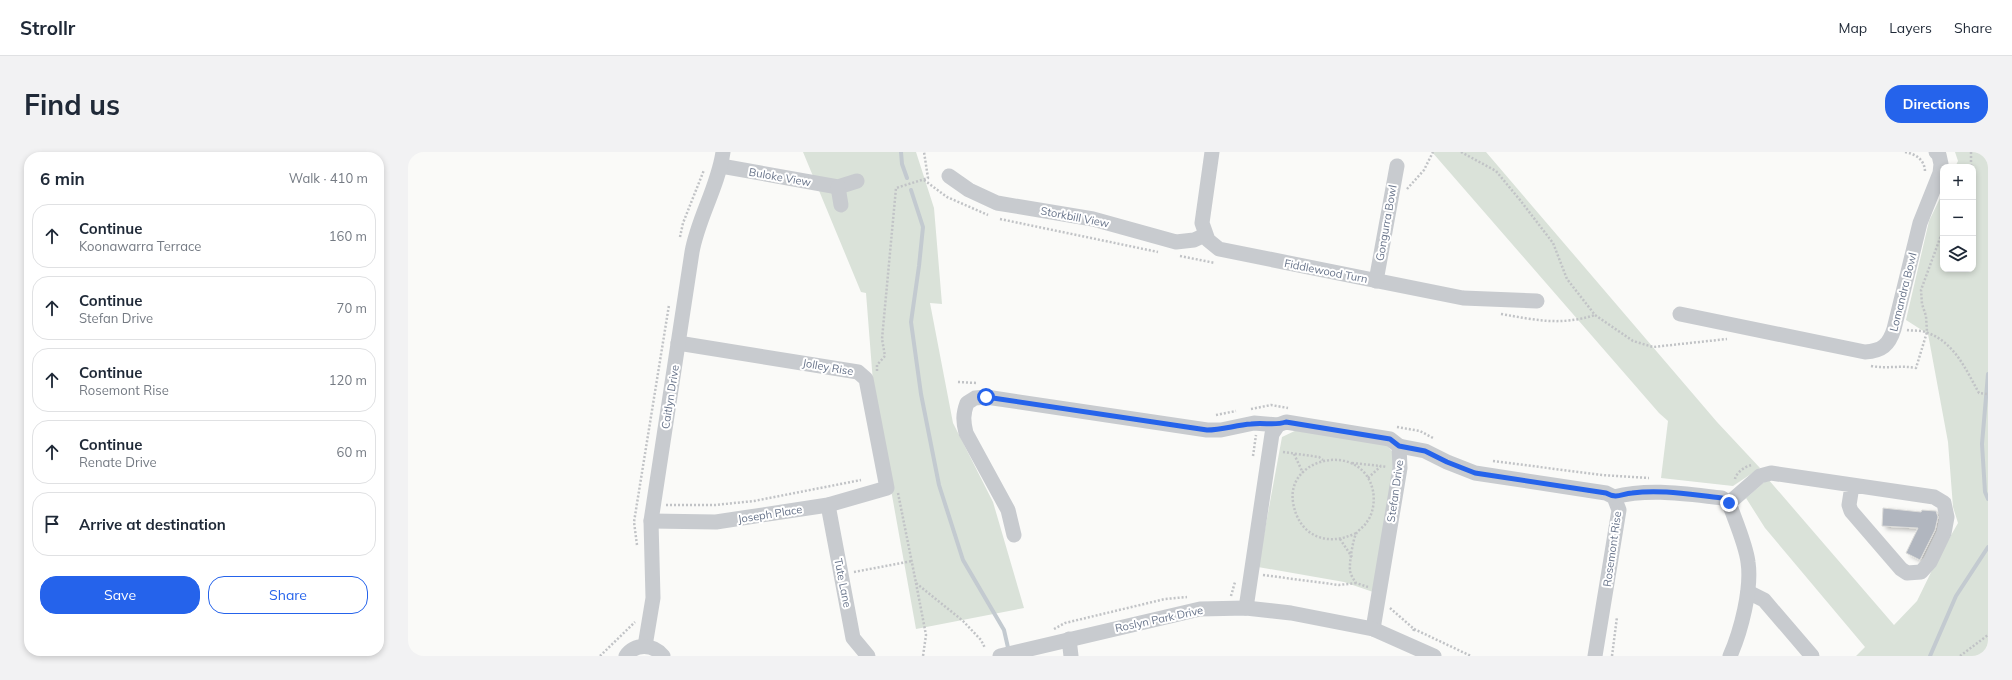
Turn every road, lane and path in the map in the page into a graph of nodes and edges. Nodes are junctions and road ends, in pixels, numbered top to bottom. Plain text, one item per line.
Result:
1 (924, 152) edge
2 (1212, 152) edge
3 (1433, 152) edge
4 (1461, 152) edge
5 (1936, 152) edge
6 (1971, 152) edge
7 (722, 159) edge
8 (1971, 164) edge
9 (1397, 166) dead end
10 (949, 176) dead end
11 (858, 181) dead end
12 (838, 187) junction
13 (1405, 192) dead end
14 (841, 205) dead end
15 (1149, 235) junction
16 (1205, 235) junction
17 (1941, 236) edge
18 (1145, 250) dead end
19 (1376, 281) junction
20 (1537, 300) dead end
21 (1680, 314) dead end
22 (1894, 329) junction
23 (1927, 332) junction
24 (678, 343) junction
25 (1653, 347) dead end
26 (877, 376) dead end
27 (958, 382) dead end
28 (983, 384) dead end
29 (1988, 394) edge
30 (1295, 409) dead end
31 (1246, 410) dead end
32 (1239, 411) dead end
33 (1210, 416) dead end
34 (1278, 425) junction
35 (1396, 426) dead end
36 (1420, 431) junction
37 (1439, 442) dead end
38 (1399, 446) junction
39 (1255, 448) dead end
40 (1416, 449) junction
41 (1270, 450) junction
42 (1294, 454) junction
43 (1323, 460) junction
44 (1492, 460) dead end
45 (1350, 462) junction
46 (1755, 465) dead end
47 (1381, 466) dead end
48 (1303, 473) junction
49 (1655, 478) dead end
50 (1735, 481) dead end
51 (889, 484) junction
52 (1852, 486) junction
53 (1614, 497) junction
54 (666, 500) dead end
55 (1729, 503) junction
56 (828, 504) junction
57 (666, 505) junction
58 (657, 521) junction
59 (1356, 533) junction
60 (1014, 534) dead end
61 (1340, 539) junction
62 (1352, 557) junction
63 (912, 561) junction
64 (1252, 574) junction
65 (842, 575) junction
66 (916, 584) junction
67 (1356, 584) junction
68 (1379, 590) junction
69 (1748, 592) junction
70 (1246, 608) junction
71 (635, 623) dead end
72 (650, 626) junction
73 (1414, 629) junction
74 (1373, 630) junction
75 (1988, 635) edge
76 (1069, 639) junction
77 (645, 646) junction
78 (1412, 646) junction
79 (985, 648) dead end
80 (626, 656) edge
81 (663, 656) edge
82 (868, 656) edge
83 (924, 656) edge
84 (1000, 656) edge
85 (1071, 656) edge
86 (1434, 656) edge
87 (1472, 656) edge
88 (1596, 656) edge
89 (1730, 656) edge
90 (1812, 656) edge
91 (1960, 656) edge

1 - 26 path
2 - 16 street
3 - 13 path
4 - 25 path
5 - 22 street, Lomandra Bowl
6 - 8 path
7 - 12 street, Buloke View
7 - 24 street, Caitlyn Drive
9 - 19 street, Gongurra Bowl
10 - 15 street, Storkbill View
11 - 12 street, Buloke View
12 - 14 street
15 - 16 street, Storkbill View
15 - 18 path
16 - 19 street, Fiddlewood Turn
17 - 23 path
19 - 20 street, Fiddlewood Turn
21 - 22 street, Lomandra Bowl
22 - 23 path
23 - 29 path
24 - 51 street, Jolley Rise
24 - 58 street, Caitlyn Drive
27 - 28 path
30 - 31 path
32 - 33 path
34 - 38 street, Stefan Drive
34 - 41 street
34 - 60 street, Stefan Drive
35 - 36 path
36 - 37 path
36 - 40 path
38 - 40 street, Rosemont Rise
38 - 68 street, Stefan Drive
39 - 41 path
40 - 53 street, Rosemont Rise
41 - 42 path
41 - 64 street
42 - 43 path
42 - 48 path
43 - 45 path
43 - 48 path
44 - 49 path
45 - 47 path
45 - 59 path
46 - 50 path
48 - 61 path
51 - 56 street, Joseph Place
51 - 57 path
51 - 63 path
52 - 52 street
52 - 55 street
53 - 55 street
53 - 88 street, Rosemont Rise
54 - 57 path
55 - 69 street
56 - 58 street, Joseph Place
56 - 65 street, Tute Lane
57 - 58 path
58 - 72 street, Caitlyn Drive
59 - 61 path
59 - 62 path
61 - 62 path
62 - 67 path
63 - 65 path
63 - 66 path
64 - 67 path
64 - 70 street
65 - 82 street, Tute Lane
66 - 79 path
66 - 83 path
67 - 68 path
68 - 73 path
68 - 74 street, Stefan Drive
69 - 89 street
69 - 90 street
70 - 74 street, Roslyn Park Drive
70 - 76 street, Roslyn Park Drive
71 - 72 path
72 - 77 street, Caitlyn Drive
73 - 78 path
73 - 87 path
74 - 78 street, Roslyn Park Drive
75 - 91 path
76 - 84 street, Roslyn Park Drive
76 - 85 street
77 - 80 street
77 - 81 street
78 - 86 street, Roslyn Park Drive

